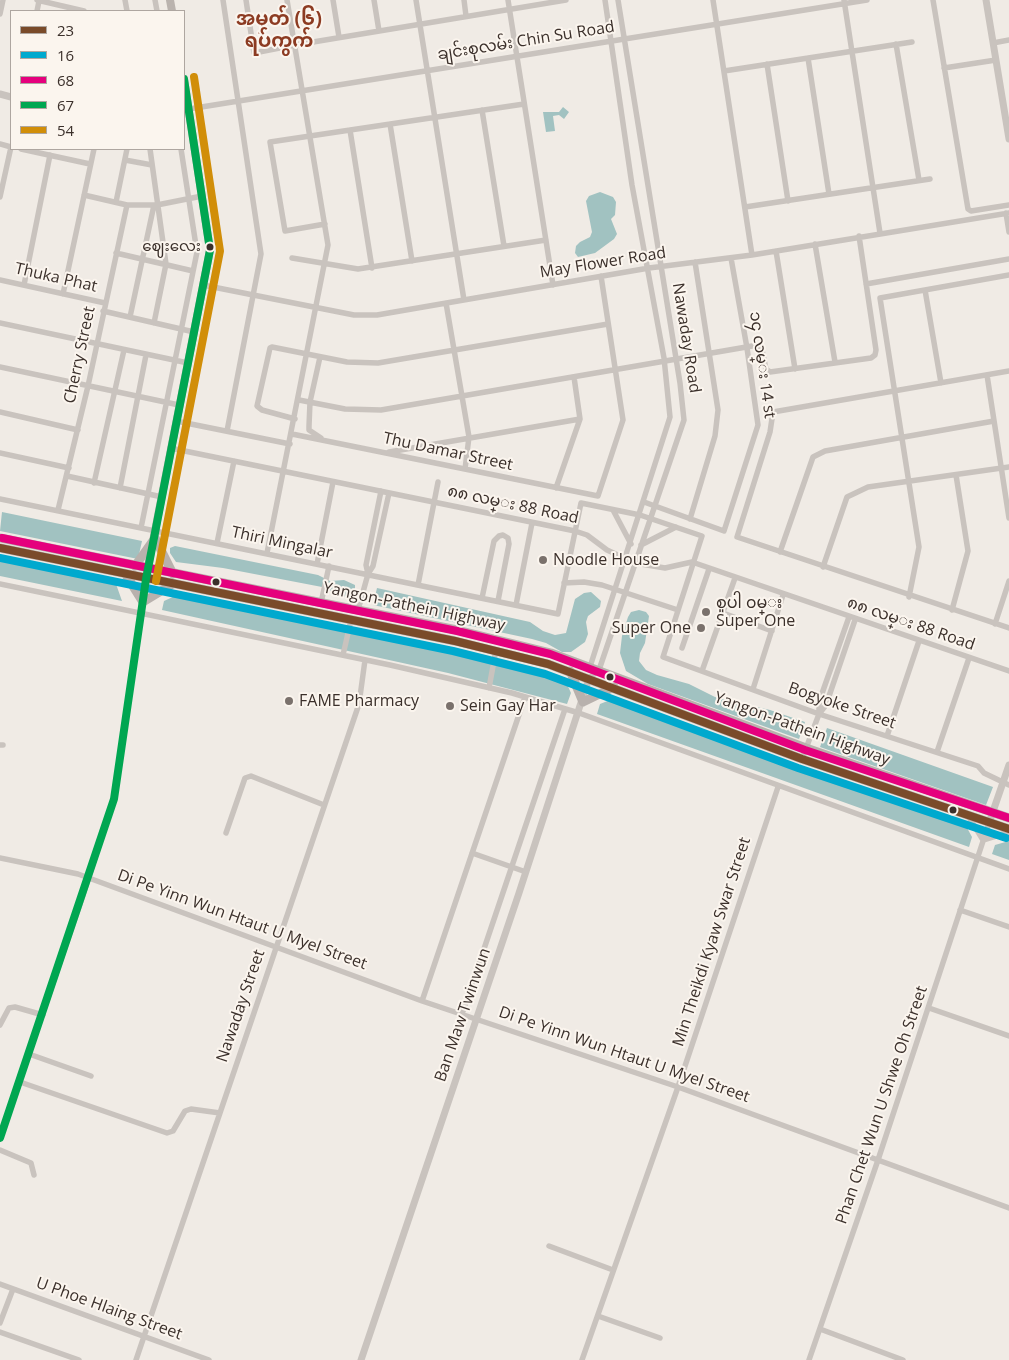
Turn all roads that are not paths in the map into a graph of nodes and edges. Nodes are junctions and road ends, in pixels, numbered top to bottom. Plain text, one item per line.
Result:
1 (3, 0) edge
2 (38, 0) edge
3 (223, 0) edge
4 (246, 0) edge
5 (287, 0) edge
6 (333, 0) edge
7 (374, 0) edge
8 (416, 0) edge
9 (464, 0) edge
10 (508, 0) edge
11 (566, 0) edge
12 (605, 0) edge
13 (618, 0) edge
14 (713, 0) edge
15 (867, 0) edge
16 (933, 0) edge
17 (986, 0) edge
18 (844, 2) edge
19 (509, 9) junction
20 (68, 10) edge
21 (0, 14) edge
22 (466, 16) junction
23 (420, 24) junction
24 (716, 24) junction
25 (379, 31) junction
26 (339, 37) junction
27 (624, 39) junction
28 (1009, 40) edge
29 (612, 41) junction
30 (912, 42) dead end
31 (993, 42) junction
32 (896, 44) junction
33 (294, 45) junction
34 (852, 51) junction
35 (517, 56) junction
36 (808, 58) junction
37 (996, 60) junction
38 (767, 64) junction
39 (944, 68) junction
40 (428, 71) junction
41 (724, 71) junction
42 (302, 91) junction
43 (185, 94) edge
44 (238, 102) junction
45 (524, 104) junction
46 (186, 110) edge
47 (482, 110) junction
48 (435, 116) junction
49 (390, 124) junction
50 (350, 130) junction
51 (310, 136) junction
52 (1009, 139) edge
53 (10, 150) edge
54 (26, 150) edge
55 (94, 150) edge
56 (127, 150) edge
57 (150, 150) edge
58 (181, 150) edge
59 (50, 155) junction
60 (124, 160) junction
61 (90, 164) junction
62 (152, 165) junction
63 (930, 179) dead end
64 (919, 180) junction
65 (873, 187) junction
66 (829, 194) junction
67 (84, 195) junction
68 (202, 196) junction
69 (0, 197) edge
70 (189, 198) junction
71 (788, 201) junction
72 (116, 202) junction
73 (127, 205) junction
74 (156, 205) junction
75 (1009, 205) edge
76 (745, 207) junction
77 (1008, 213) edge
78 (325, 224) junction
79 (1009, 232) edge
80 (880, 233) junction
81 (859, 236) junction
82 (546, 240) junction
83 (816, 244) junction
84 (504, 246) junction
85 (776, 251) junction
86 (116, 253) junction
87 (456, 254) junction
88 (752, 255) junction
89 (292, 258) dead end
90 (731, 258) junction
91 (142, 259) junction
92 (1009, 259) edge
93 (412, 261) junction
94 (695, 262) junction
95 (324, 263) junction
96 (166, 264) junction
97 (661, 266) junction
98 (372, 268) junction
99 (648, 268) junction
100 (193, 270) junction
101 (1009, 275) edge
102 (601, 276) junction
103 (0, 280) edge
104 (866, 284) junction
105 (24, 285) junction
106 (203, 285) junction
107 (553, 285) junction
108 (925, 290) junction
109 (63, 294) junction
110 (253, 295) junction
111 (464, 300) junction
112 (105, 303) junction
113 (446, 303) junction
114 (316, 308) junction
115 (104, 311) junction
116 (130, 317) junction
117 (154, 323) junction
118 (0, 324) edge
119 (608, 324) junction
120 (181, 329) junction
121 (194, 332) junction
122 (96, 344) junction
123 (747, 348) junction
124 (124, 350) junction
125 (454, 351) junction
126 (146, 354) junction
127 (307, 355) junction
128 (710, 355) junction
129 (320, 357) junction
130 (676, 358) junction
131 (665, 360) junction
132 (175, 361) junction
133 (835, 362) junction
134 (188, 363) junction
135 (0, 367) edge
136 (795, 369) junction
137 (614, 370) junction
138 (1009, 371) edge
139 (987, 375) junction
140 (574, 376) junction
141 (940, 383) junction
142 (88, 386) junction
143 (896, 391) junction
144 (115, 392) junction
145 (138, 396) junction
146 (461, 396) junction
147 (299, 400) junction
148 (166, 402) junction
149 (310, 402) junction
150 (179, 405) junction
151 (0, 412) edge
152 (295, 419) junction
153 (580, 419) junction
154 (176, 421) junction
155 (994, 421) junction
156 (78, 430) junction
157 (226, 431) junction
158 (292, 434) junction
159 (469, 437) junction
160 (902, 437) junction
161 (327, 441) junction
162 (290, 444) junction
163 (170, 448) junction
164 (0, 453) edge
165 (385, 453) junction
166 (234, 461) junction
167 (1009, 467) edge
168 (69, 468) junction
169 (1001, 468) junction
170 (465, 469) junction
171 (285, 472) junction
172 (956, 475) junction
173 (67, 476) junction
174 (333, 482) junction
175 (438, 482) dead end
176 (909, 482) junction
177 (94, 483) junction
178 (120, 488) junction
179 (556, 488) junction
180 (381, 492) junction
181 (389, 493) junction
182 (148, 494) junction
183 (162, 498) junction
184 (0, 499) edge
185 (434, 502) junction
186 (644, 502) junction
187 (655, 505) junction
188 (58, 510) junction
189 (613, 510) junction
190 (640, 515) junction
191 (650, 518) junction
192 (1009, 518) edge
193 (690, 520) junction
194 (532, 523) junction
195 (676, 527) junction
196 (141, 528) junction
197 (373, 530) junction
198 (574, 531) junction
199 (381, 532) junction
200 (156, 534) junction
201 (0, 538) edge
202 (217, 543) junction
203 (631, 544) junction
204 (641, 545) junction
205 (0, 548) edge
206 (780, 552) junction
207 (267, 553) junction
208 (626, 561) junction
209 (692, 562) junction
210 (317, 564) junction
211 (635, 564) junction
212 (135, 566) junction
213 (329, 566) junction
214 (823, 567) junction
215 (148, 569) junction
216 (709, 569) junction
217 (174, 574) junction
218 (368, 574) junction
219 (126, 575) junction
220 (735, 578) junction
221 (146, 579) junction
222 (1009, 581) edge
223 (564, 583) junction
224 (0, 584) edge
225 (171, 585) junction
226 (418, 585) junction
227 (616, 589) junction
228 (625, 592) junction
229 (783, 595) junction
230 (909, 597) junction
231 (482, 598) junction
232 (498, 601) junction
233 (143, 602) junction
234 (321, 603) junction
235 (516, 605) junction
236 (358, 610) junction
237 (678, 610) junction
238 (952, 610) junction
239 (140, 613) junction
240 (723, 613) junction
241 (848, 617) junction
242 (351, 620) junction
243 (856, 620) junction
244 (994, 624) junction
245 (1009, 628) edge
246 (772, 631) junction
247 (919, 641) junction
248 (682, 648) dead end
249 (496, 650) junction
250 (343, 653) junction
251 (969, 658) junction
252 (365, 660) junction
253 (589, 667) junction
254 (599, 670) junction
255 (570, 671) junction
256 (702, 671) junction
257 (1009, 671) edge
258 (589, 678) junction
259 (490, 686) junction
260 (614, 688) junction
261 (752, 689) junction
262 (525, 697) junction
263 (583, 702) junction
264 (565, 709) junction
265 (579, 713) junction
266 (819, 714) junction
267 (887, 736) junction
268 (806, 748) junction
269 (937, 752) junction
270 (802, 758) junction
271 (1009, 765) edge
272 (1006, 784) edge
273 (778, 787) junction
274 (324, 805) junction
275 (993, 812) junction
276 (967, 814) junction
277 (1009, 818) edge
278 (989, 823) junction
279 (1009, 831) edge
280 (226, 833) dead end
281 (983, 840) junction
282 (472, 853) junction
283 (0, 858) edge
284 (978, 858) junction
285 (512, 867) junction
286 (1009, 869) edge
287 (526, 872) junction
288 (89, 878) junction
289 (960, 910) junction
290 (1009, 927) edge
291 (275, 948) junction
292 (422, 1001) junction
293 (929, 1008) junction
294 (462, 1014) junction
295 (43, 1015) junction
296 (477, 1019) junction
297 (0, 1025) edge
298 (1009, 1036) edge
299 (29, 1054) junction
300 (91, 1076) dead end
301 (20, 1082) junction
302 (678, 1087) junction
303 (220, 1113) junction
304 (0, 1138) edge
305 (0, 1150) edge
306 (878, 1160) junction
307 (34, 1175) dead end
308 (1009, 1208) edge
309 (549, 1246) dead end
310 (614, 1270) junction
311 (0, 1284) edge
312 (13, 1289) junction
313 (598, 1316) junction
314 (0, 1323) edge
315 (820, 1330) junction
316 (0, 1332) edge
317 (144, 1337) junction
318 (660, 1338) dead end
319 (80, 1360) edge
320 (136, 1360) edge
321 (209, 1360) edge
322 (361, 1360) edge
323 (582, 1360) edge
324 (809, 1360) edge
325 (903, 1360) edge

1 - 21 street
2 - 20 street
3 - 44 street
4 - 33 street
5 - 33 street
6 - 26 street
7 - 25 street
8 - 23 street
9 - 22 street
10 - 19 street
11 - 19 street
12 - 29 street, Nawaday Road
13 - 27 street, Nawaday Road
14 - 24 street
15 - 18 street, ချင်းစုလမ်း Chin Su Road
16 - 39 street
17 - 31 street
18 - 24 street, ချင်းစုလမ်း Chin Su Road
18 - 34 street
19 - 22 street
19 - 35 street
22 - 23 street
23 - 25 street
23 - 40 street
24 - 27 street, ချင်းစုလမ်း Chin Su Road
24 - 41 street
25 - 26 street
26 - 33 street
27 - 29 street, ချင်းစုလမ်း Chin Su Road
27 - 97 street, Nawaday Road
28 - 31 street
29 - 35 street, ချင်းစုလမ်း Chin Su Road
29 - 99 street, Nawaday Road
30 - 32 street
31 - 37 street
32 - 34 street
32 - 64 street
33 - 42 street
34 - 36 street
34 - 65 street
35 - 40 street, ချင်းစုလမ်း Chin Su Road
35 - 45 street
36 - 38 street
36 - 66 street
37 - 39 street
37 - 52 street
38 - 41 street
38 - 71 street
39 - 75 street
40 - 42 street, ချင်းစုလမ်း Chin Su Road
40 - 48 street
41 - 76 street
42 - 44 street, ချင်းစုလမ်း Chin Su Road
42 - 51 street
43 - 46 main road
44 - 46 street, ချင်းစုလမ်း Chin Su Road
44 - 110 street
45 - 47 street
45 - 82 street
46 - 68 main road
47 - 48 street
47 - 84 street
48 - 49 street
48 - 87 street
49 - 50 street
49 - 93 street
50 - 51 street
50 - 98 street
51 - 78 street
51 - 78 street
53 - 69 street
54 - 59 street
55 - 61 street
56 - 60 street
57 - 62 street
58 - 70 street
59 - 61 street
59 - 105 street
60 - 62 street
60 - 72 street
61 - 67 street
62 - 74 street
63 - 64 street
64 - 65 street
65 - 66 street
65 - 80 street
66 - 71 street
67 - 72 street
67 - 109 street
68 - 70 street
68 - 106 main road
70 - 74 street
70 - 100 street
71 - 76 street
72 - 73 street
73 - 74 street
73 - 86 street, Cherry Street
74 - 91 street
74 - 96 street
76 - 88 street
77 - 79 street
77 - 80 street, May Flower Road
78 - 95 street
80 - 81 street, May Flower Road
81 - 83 street, May Flower Road
81 - 104 street
82 - 84 street
82 - 107 street
83 - 85 street, May Flower Road
83 - 133 street
84 - 87 street
85 - 88 street, May Flower Road
85 - 136 street
86 - 91 street
86 - 112 street, Cherry Street
87 - 93 street
87 - 111 street
88 - 90 street, May Flower Road
89 - 95 street
90 - 94 street, May Flower Road
90 - 123 street, ၁၄ လမ္း 14 st
91 - 96 street
91 - 116 street
92 - 104 street
93 - 98 street
94 - 97 street, May Flower Road
94 - 128 street
95 - 98 street
95 - 114 street
96 - 100 street
96 - 117 street
97 - 99 street, May Flower Road
97 - 130 street, Nawaday Road
99 - 102 street, May Flower Road
99 - 131 street, Nawaday Road
100 - 120 street
101 - 108 street
102 - 107 street, May Flower Road
102 - 119 street
103 - 105 street, Thuka Phat
104 - 133 street
105 - 109 street, Thuka Phat
106 - 110 street, May Flower Road
106 - 121 main road
107 - 111 street, May Flower Road
108 - 141 street
108 - 143 street
109 - 112 street, Thuka Phat
110 - 114 street, May Flower Road
110 - 157 street
111 - 113 street, May Flower Road
112 - 115 street, Cherry Street
113 - 114 street, May Flower Road
113 - 125 street
114 - 127 street
115 - 116 street
115 - 122 street, Cherry Street
116 - 117 street
117 - 120 street
118 - 122 street
119 - 125 street
119 - 137 street
120 - 121 street
120 - 132 street
121 - 134 main road
122 - 124 street
122 - 142 street, Cherry Street
123 - 128 street
123 - 136 street
123 - 193 street, ၁၄ လမ္း 14 st
124 - 126 street
124 - 144 street
125 - 129 street
125 - 146 street
126 - 132 street
126 - 145 street
127 - 129 street
127 - 147 street
127 - 152 street
128 - 130 street
128 - 193 street
129 - 149 street
130 - 131 street
130 - 187 street, Nawaday Road
131 - 137 street
131 - 186 street, Nawaday Road
132 - 134 street
132 - 148 street
133 - 136 street
134 - 150 main road
135 - 142 street
137 - 140 street
137 - 179 street, Thu Damar Street
138 - 139 street
139 - 141 street
139 - 155 street
140 - 146 street
140 - 153 street
141 - 143 street
142 - 144 street
142 - 156 street, Cherry Street
143 - 160 street
143 - 206 street
144 - 145 street
144 - 177 street
145 - 148 street
145 - 178 street
146 - 149 street
146 - 159 street
147 - 149 street
147 - 152 street
148 - 150 street
148 - 182 street
149 - 161 street
150 - 154 main road
151 - 156 street
152 - 158 street
153 - 159 street
153 - 179 street
154 - 157 street
154 - 163 main road
155 - 160 street
155 - 169 street
156 - 168 street, Cherry Street
157 - 162 street
158 - 161 street, Thu Damar Street
158 - 162 street
159 - 165 street
159 - 170 street
160 - 176 street
160 - 206 street
161 - 165 street, Thu Damar Street
162 - 171 street
163 - 166 street, ၈၈ လမ္း 88 Road
163 - 183 main road
164 - 168 street
165 - 170 street, Thu Damar Street
166 - 171 street, ၈၈ လမ္း 88 Road
166 - 202 street
167 - 169 street
168 - 173 street, Cherry Street
169 - 172 street
169 - 192 street
170 - 179 street, Thu Damar Street
171 - 174 street, ၈၈ လမ္း 88 Road
171 - 207 street
172 - 176 street
172 - 238 street
173 - 177 street
173 - 188 street, Cherry Street
174 - 180 street, ၈၈ လမ္း 88 Road
174 - 210 street
175 - 185 street
176 - 214 street
176 - 230 street
177 - 178 street
178 - 182 street
180 - 181 street, ၈၈ လမ္း 88 Road
180 - 197 street
181 - 185 street, ၈၈ လမ္း 88 Road
181 - 199 street
182 - 183 street
182 - 196 street
183 - 200 main road
184 - 188 street, Thiri Mingalar
185 - 194 street, ၈၈ လမ္း 88 Road
185 - 226 street
186 - 187 street
186 - 190 street, Nawaday Road
187 - 191 street, Nawaday Road
187 - 193 street
188 - 196 street, Thiri Mingalar
189 - 190 street
189 - 198 street
189 - 203 street
190 - 191 street
190 - 203 street, Nawaday Road
191 - 195 street
191 - 204 street, Nawaday Road
194 - 198 street, ၈၈ လမ္း 88 Road
194 - 235 street
195 - 204 street
195 - 209 street
196 - 200 street, Thiri Mingalar
197 - 199 street
197 - 218 street
198 - 208 street, ၈၈ လမ္း 88 Road
198 - 223 street
199 - 218 street
200 - 202 street, Thiri Mingalar
200 - 212 main road
200 - 215 main road
200 - 217 main road
201 - 212 main road, Yangon-Pathein Highway
202 - 207 street, Thiri Mingalar
203 - 208 street, Nawaday Road
204 - 211 street, Nawaday Road
205 - 219 main road, Yangon-Pathein Highway
206 - 214 street
207 - 210 street, Thiri Mingalar
208 - 211 street, ၈၈ လမ္း 88 Road
208 - 227 street, Nawaday Road
209 - 211 street, ၈၈ လမ္း 88 Road
209 - 216 street, ၈၈ လမ္း 88 Road
209 - 237 street
210 - 213 street, Thiri Mingalar
211 - 228 street, Nawaday Road
212 - 215 main road, Yangon-Pathein Highway
213 - 218 street, Thiri Mingalar
213 - 234 street
214 - 230 street
215 - 217 main road, Yangon-Pathein Highway
215 - 221 main road
216 - 220 street, ၈၈ လမ္း 88 Road
216 - 248 street
217 - 234 main road, Yangon-Pathein Highway
218 - 226 street, Thiri Mingalar
218 - 236 street
219 - 221 main road, Yangon-Pathein Highway
219 - 233 main road
220 - 229 street, ၈၈ လမ္း 88 Road
220 - 240 street
221 - 225 main road, Yangon-Pathein Highway
221 - 233 street
222 - 244 street
223 - 227 street
223 - 235 street, Thiri Mingalar
224 - 239 street
225 - 233 main road
225 - 242 main road, Yangon-Pathein Highway
226 - 231 street, Thiri Mingalar
227 - 228 street
227 - 253 street, Nawaday Road
228 - 237 street
228 - 254 street, Nawaday Road
229 - 241 street, ၈၈ လမ္း 88 Road
229 - 246 street
230 - 238 street
231 - 232 street, Thiri Mingalar
231 - 232 street
232 - 235 street, Thiri Mingalar
233 - 239 street
234 - 236 main road, Yangon-Pathein Highway
236 - 253 main road, Yangon-Pathein Highway
237 - 256 street, Bogyoke Street
238 - 244 street
239 - 250 street
239 - 288 street
240 - 246 street
240 - 256 street
241 - 243 street, ၈၈ လမ္း 88 Road
241 - 266 street
242 - 249 main road, Yangon-Pathein Highway
242 - 250 street
243 - 247 street, ၈၈ လမ္း 88 Road
243 - 266 street
244 - 245 street
246 - 261 street
247 - 251 street, ၈၈ လမ္း 88 Road
247 - 267 street
249 - 255 main road, Yangon-Pathein Highway
249 - 259 street
250 - 252 street
251 - 257 street, ၈၈ လမ္း 88 Road
251 - 269 street
252 - 259 street
252 - 274 street, Nawaday Street
253 - 254 main road, Yangon-Pathein Highway
253 - 258 street, Nawaday Road
254 - 258 street
254 - 268 main road, Yangon-Pathein Highway
255 - 258 main road, Yangon-Pathein Highway
255 - 263 main road
256 - 261 street, Bogyoke Street
258 - 260 main road, Yangon-Pathein Highway
258 - 263 street, Ban Maw Twinwun
259 - 262 street
260 - 263 main road
260 - 270 main road, Yangon-Pathein Highway
261 - 266 street, Bogyoke Street
262 - 264 street
262 - 282 street
263 - 265 street, Ban Maw Twinwun
264 - 265 street
264 - 285 street
265 - 273 street
265 - 287 street, Ban Maw Twinwun
266 - 267 street, Bogyoke Street
266 - 268 street
267 - 269 street, Bogyoke Street
268 - 270 street
268 - 275 main road, Yangon-Pathein Highway
269 - 272 street, Bogyoke Street
270 - 276 main road, Yangon-Pathein Highway
271 - 272 street
272 - 275 street
273 - 284 street
273 - 302 street, Min Theikdi Kyaw Swar Street
274 - 280 street
274 - 291 street, Nawaday Street
275 - 277 main road, Yangon-Pathein Highway
275 - 278 street
276 - 278 main road, Yangon-Pathein Highway
276 - 281 street
278 - 279 main road, Yangon-Pathein Highway
278 - 281 street, Phan Chet Wun U Shwe Oh Street
279 - 281 street
281 - 284 street, Phan Chet Wun U Shwe Oh Street
282 - 285 street
282 - 292 street
283 - 288 street, Di Pe Yinn Wun Htaut U Myel Street
284 - 286 street
284 - 289 street, Phan Chet Wun U Shwe Oh Street
285 - 287 street
285 - 294 street
287 - 296 street, Ban Maw Twinwun
288 - 291 street, Di Pe Yinn Wun Htaut U Myel Street
288 - 295 street
289 - 290 street
289 - 293 street, Phan Chet Wun U Shwe Oh Street
291 - 292 street, Di Pe Yinn Wun Htaut U Myel Street
291 - 303 street, Nawaday Street
292 - 294 street, Di Pe Yinn Wun Htaut U Myel Street
293 - 298 street
293 - 306 street, Phan Chet Wun U Shwe Oh Street
294 - 296 street, Di Pe Yinn Wun Htaut U Myel Street
295 - 297 street
295 - 299 street
296 - 302 street, Di Pe Yinn Wun Htaut U Myel Street
296 - 322 street, Ban Maw Twinwun
299 - 300 street
299 - 301 street
301 - 303 street
301 - 304 street
302 - 306 street, Di Pe Yinn Wun Htaut U Myel Street
302 - 310 street, Min Theikdi Kyaw Swar Street
303 - 317 street, Nawaday Street
305 - 307 street
306 - 308 street, Di Pe Yinn Wun Htaut U Myel Street
306 - 315 street, Phan Chet Wun U Shwe Oh Street
309 - 310 street
310 - 313 street, Min Theikdi Kyaw Swar Street
311 - 312 street, U Phoe Hlaing Street
312 - 314 street
312 - 317 street, U Phoe Hlaing Street
313 - 318 street
313 - 323 street, Min Theikdi Kyaw Swar Street
315 - 324 street, Phan Chet Wun U Shwe Oh Street
315 - 325 street
316 - 319 street
317 - 320 street, Nawaday Street
317 - 321 street, U Phoe Hlaing Street

